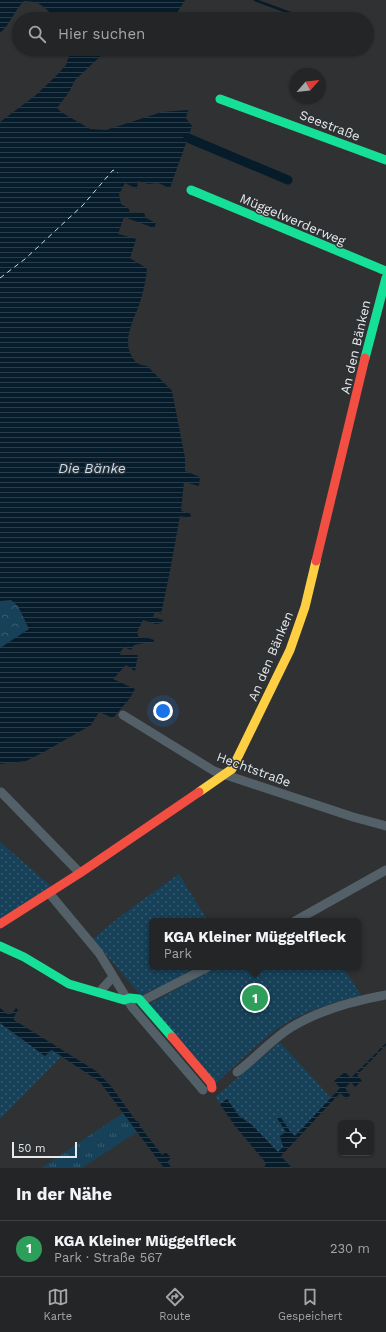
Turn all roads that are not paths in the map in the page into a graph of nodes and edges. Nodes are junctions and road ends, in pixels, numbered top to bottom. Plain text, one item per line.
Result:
1 (220, 99) dead end
2 (386, 160) edge
3 (191, 190) dead end
4 (386, 271) edge
5 (386, 278) edge
6 (124, 715) dead end
7 (225, 774) junction
8 (1, 792) edge
9 (386, 826) edge
10 (386, 870) edge
11 (80, 873) junction
12 (49, 893) junction
13 (300, 918) edge
14 (0, 924) edge
15 (0, 946) edge
16 (202, 970) edge
17 (113, 977) junction
18 (101, 993) junction
19 (386, 995) edge
20 (126, 999) junction
21 (142, 1001) junction
22 (238, 1072) dead end

1 - 2 street, Seestraße
3 - 4 street, Müggelwerderweg
5 - 7 street, An den Bänken
6 - 7 street, Hechtstraße
7 - 9 street, Hechtstraße
7 - 11 street, An den Bänken
8 - 11 street
10 - 13 street
11 - 12 street, An den Bänken
12 - 14 street, An den Bänken
12 - 17 street
15 - 18 street
16 - 21 street
17 - 18 street
17 - 20 street
18 - 20 street
19 - 22 street
20 - 21 street
20 - 21 street

